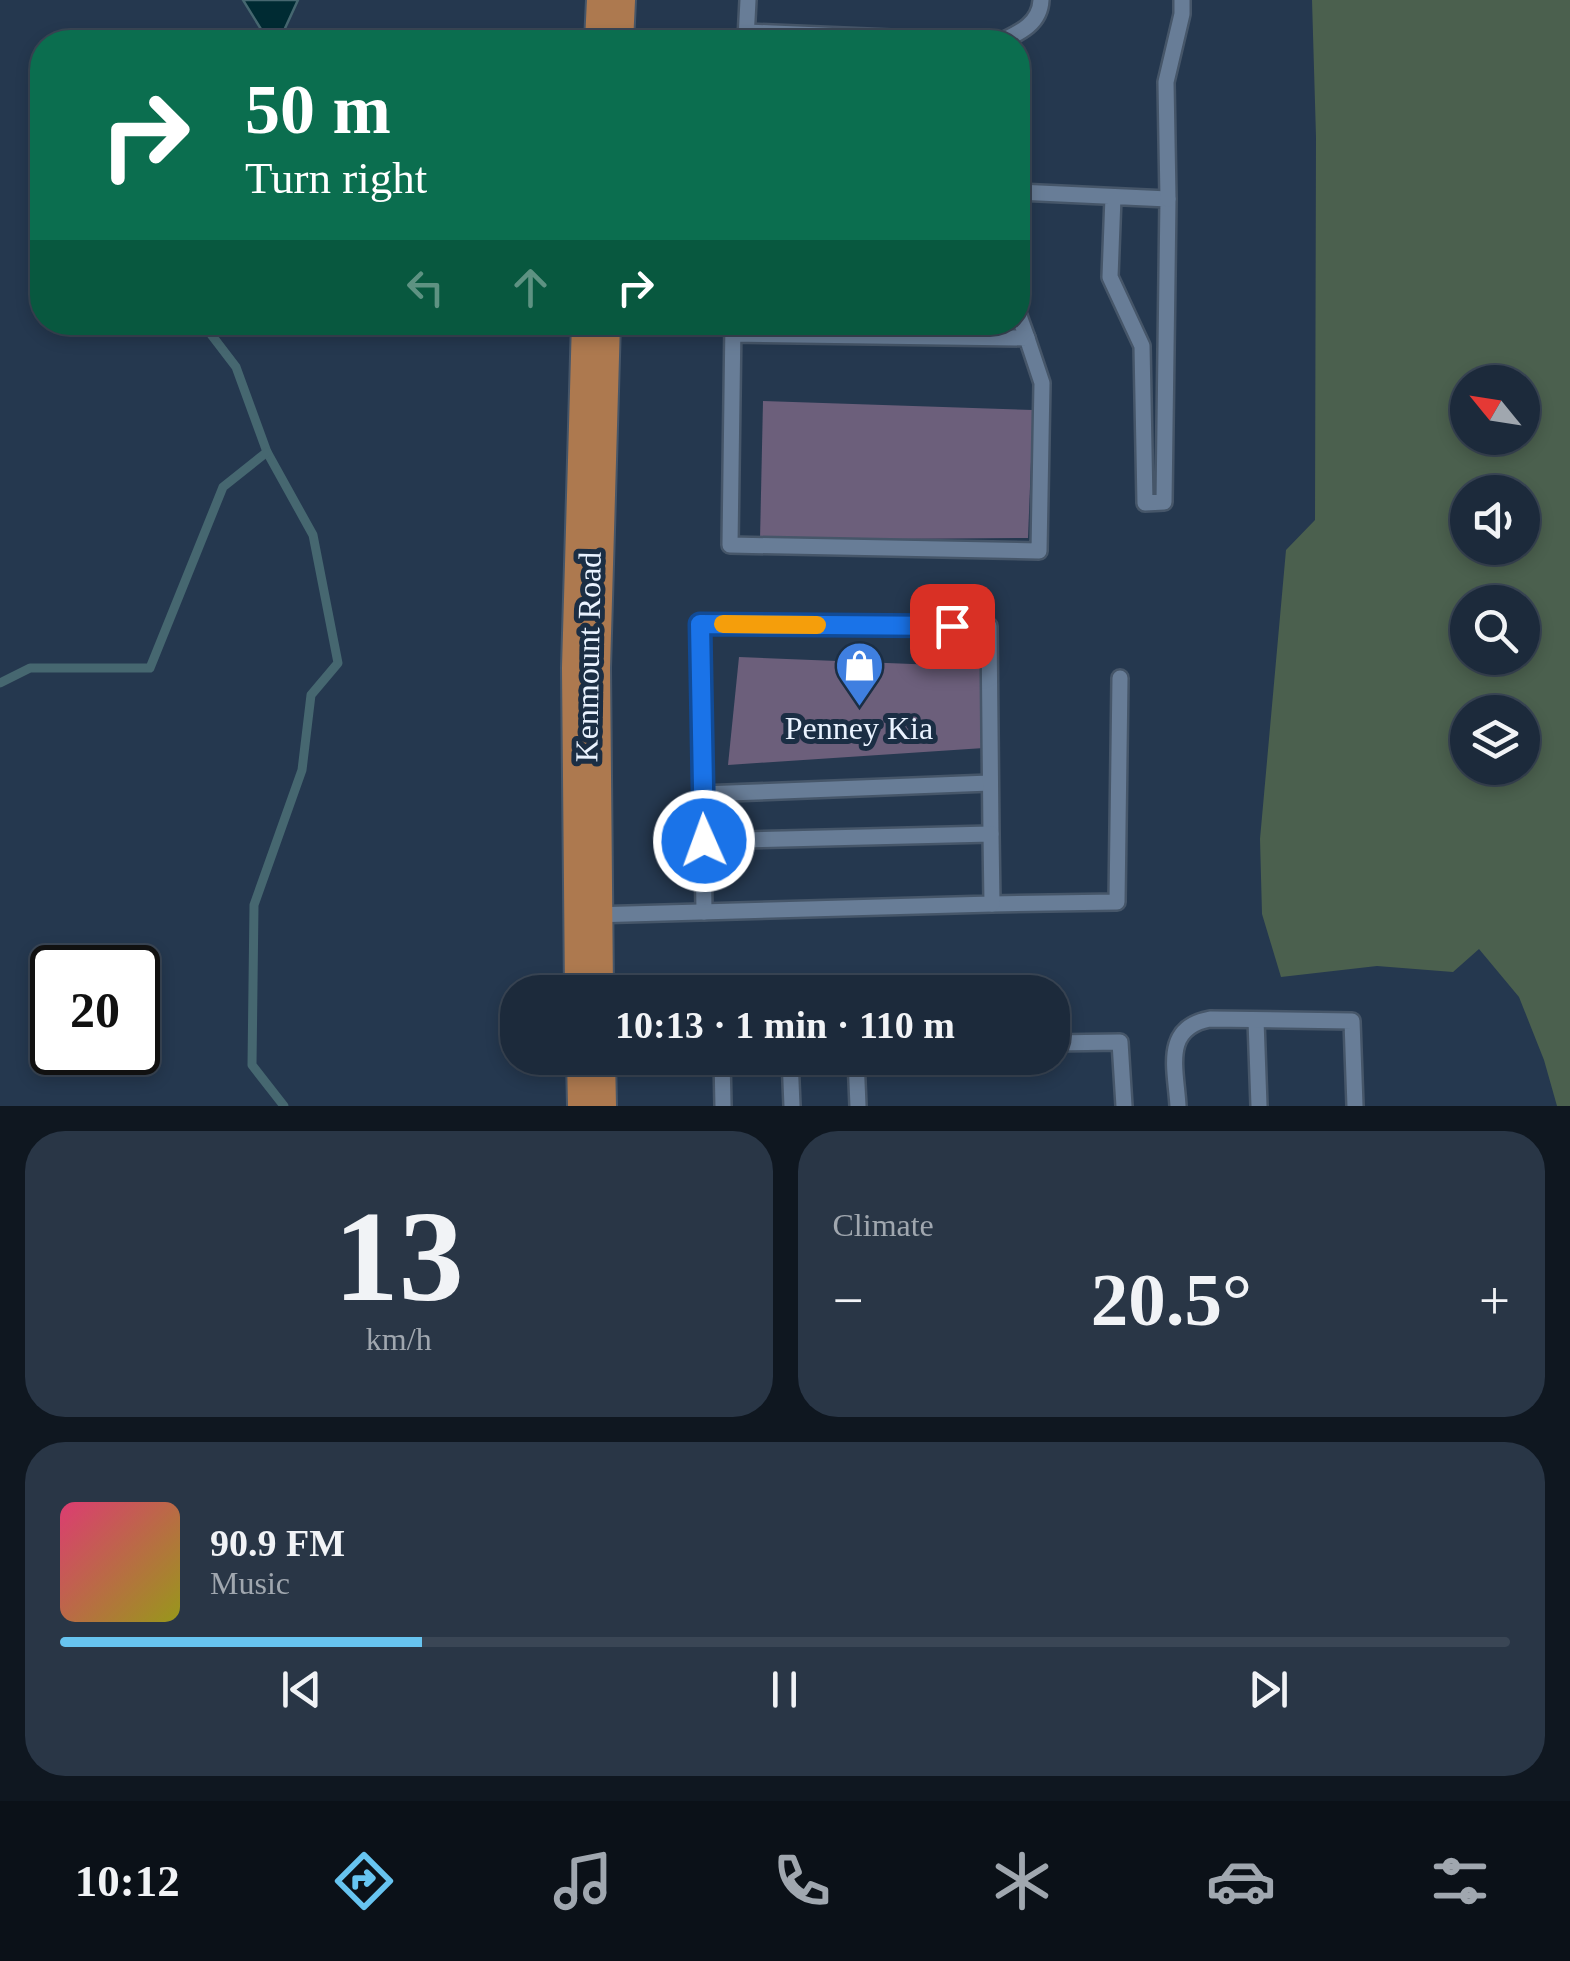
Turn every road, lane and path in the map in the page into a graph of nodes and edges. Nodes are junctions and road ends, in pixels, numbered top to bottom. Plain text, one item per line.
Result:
1 (611, 0) edge
2 (748, 0) edge
3 (1040, 0) edge
4 (1182, 0) edge
5 (610, 30) edge
6 (746, 30) edge
7 (1026, 30) edge
8 (1030, 193) edge
9 (1112, 197) junction
10 (1168, 199) junction
11 (596, 335) edge
12 (733, 335) edge
13 (938, 335) edge
14 (1025, 335) edge
15 (1026, 338) junction
16 (1120, 678) dead end
17 (990, 783) junction
18 (702, 794) junction
19 (991, 834) junction
20 (704, 841) junction
21 (992, 904) junction
22 (704, 912) junction
23 (587, 915) junction
24 (589, 975) edge
25 (1256, 1020) junction
26 (1070, 1043) edge
27 (591, 1075) edge
28 (722, 1075) edge
29 (791, 1075) edge
30 (857, 1075) edge
31 (592, 1106) edge
32 (723, 1106) edge
33 (792, 1106) edge
34 (858, 1106) edge
35 (1124, 1106) edge
36 (1178, 1106) edge
37 (1259, 1106) edge
38 (1355, 1106) edge

1 - 5 main road
2 - 6 lane
3 - 7 lane
4 - 10 lane
8 - 9 lane
9 - 10 lane
9 - 10 lane
11 - 23 main road, Kenmount Road
12 - 15 lane
13 - 15 lane
14 - 15 lane
16 - 21 lane
17 - 18 lane
17 - 18 lane
17 - 19 lane
18 - 20 lane
19 - 20 lane
19 - 21 lane
20 - 22 lane
21 - 22 lane
22 - 23 lane
23 - 24 main road, Kenmount Road
25 - 36 lane
25 - 37 lane
25 - 38 lane
26 - 35 lane
27 - 31 main road
28 - 32 lane
29 - 33 lane
30 - 34 lane

